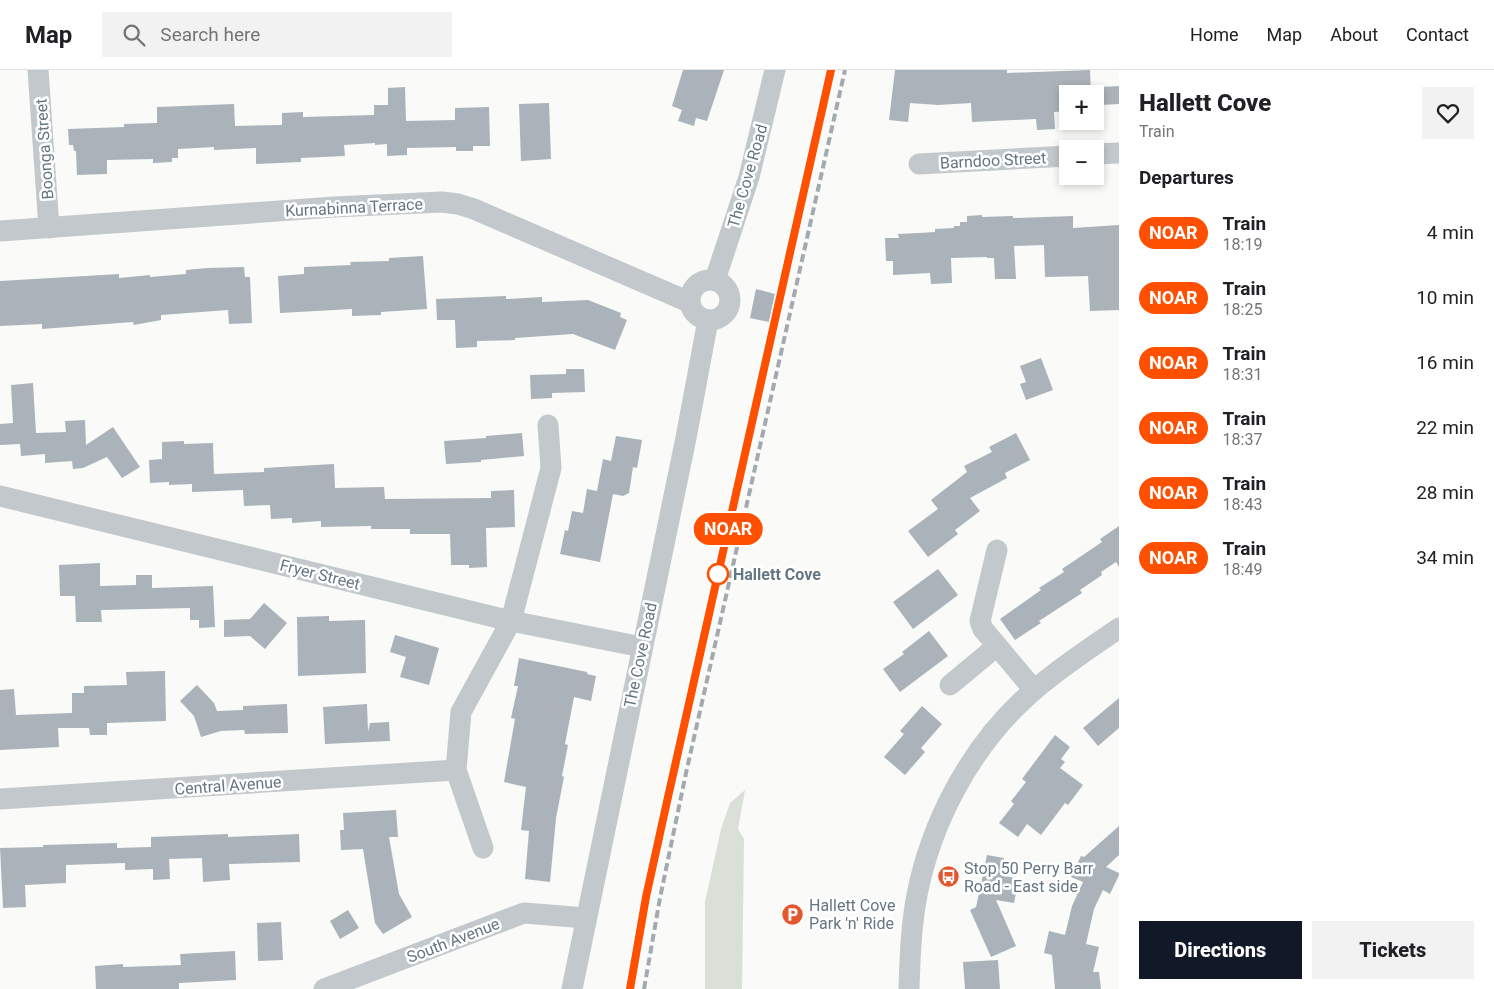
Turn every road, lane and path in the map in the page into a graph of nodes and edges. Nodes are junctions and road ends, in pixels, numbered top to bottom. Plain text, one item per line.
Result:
1 (38, 70) edge
2 (775, 70) edge
3 (1119, 153) edge
4 (1104, 154) edge
5 (1059, 156) edge
6 (919, 164) dead end
7 (49, 228) junction
8 (0, 231) edge
9 (715, 280) junction
10 (689, 302) junction
11 (708, 320) junction
12 (548, 425) dead end
13 (0, 496) edge
14 (997, 550) dead end
15 (511, 621) junction
16 (1119, 628) edge
17 (997, 646) junction
18 (642, 647) junction
19 (950, 685) dead end
20 (1034, 690) junction
21 (456, 770) junction
22 (0, 800) edge
23 (483, 848) dead end
24 (586, 918) junction
25 (324, 989) edge
26 (572, 989) edge
27 (909, 989) edge

1 - 7 street, Boonga Street
2 - 9 street, The Cove Road
3 - 4 street
5 - 6 street, Barndoo Street
7 - 8 street, Kurnabinna Terrace
7 - 10 street, Kurnabinna Terrace
9 - 10 street
9 - 11 street
10 - 11 street
11 - 18 street, The Cove Road
12 - 15 street
13 - 15 street, Fryer Street
14 - 17 street
15 - 18 street, Fryer Street
15 - 21 street
16 - 20 street
17 - 19 street
17 - 20 street
18 - 24 street, The Cove Road
20 - 27 street
21 - 22 street, Central Avenue
21 - 23 street
24 - 25 street, South Avenue
24 - 26 street, The Cove Road

